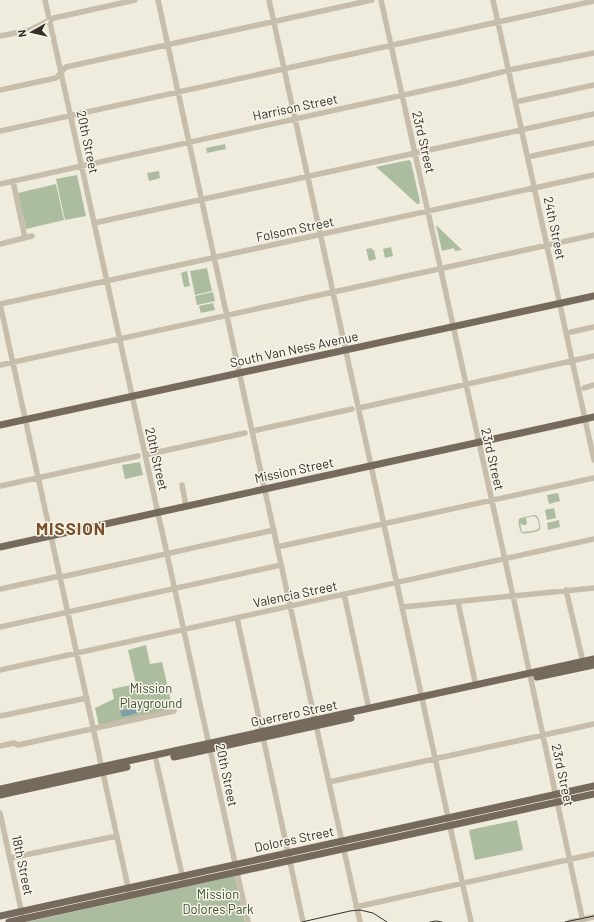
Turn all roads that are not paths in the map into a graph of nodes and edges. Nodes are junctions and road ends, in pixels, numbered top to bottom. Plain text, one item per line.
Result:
1 (45, 0) edge
2 (135, 0) edge
3 (158, 0) edge
4 (269, 0) edge
5 (372, 0) edge
6 (381, 0) edge
7 (493, 0) edge
8 (594, 1) edge
9 (50, 20) junction
10 (274, 21) junction
11 (498, 22) junction
12 (0, 36) edge
13 (167, 45) junction
14 (391, 46) junction
15 (594, 53) edge
16 (284, 69) junction
17 (509, 70) junction
18 (61, 72) junction
19 (594, 85) edge
20 (0, 90) edge
21 (178, 92) junction
22 (402, 95) junction
23 (520, 101) dead end
24 (594, 114) edge
25 (71, 116) junction
26 (295, 119) junction
27 (522, 130) junction
28 (0, 131) edge
29 (189, 142) junction
30 (594, 143) edge
31 (415, 153) junction
32 (532, 156) dead end
33 (82, 165) junction
34 (594, 174) edge
35 (308, 176) junction
36 (13, 181) junction
37 (0, 184) edge
38 (534, 188) junction
39 (201, 200) junction
40 (428, 211) junction
41 (94, 223) junction
42 (321, 234) junction
43 (594, 235) edge
44 (32, 236) dead end
45 (25, 238) junction
46 (0, 244) edge
47 (547, 245) junction
48 (214, 258) junction
49 (440, 269) junction
50 (107, 281) junction
51 (333, 292) junction
52 (594, 296) edge
53 (560, 303) junction
54 (0, 304) edge
55 (227, 315) junction
56 (453, 326) junction
57 (594, 327) edge
58 (571, 332) dead end
59 (120, 339) junction
60 (346, 350) junction
61 (594, 356) edge
62 (572, 361) junction
63 (13, 362) junction
64 (0, 365) edge
65 (239, 373) junction
66 (465, 385) junction
67 (594, 385) edge
68 (584, 388) dead end
69 (132, 397) junction
70 (359, 408) junction
71 (352, 409) dead end
72 (594, 417) edge
73 (585, 419) junction
74 (25, 420) junction
75 (0, 426) edge
76 (252, 432) junction
77 (245, 433) dead end
78 (478, 442) junction
79 (593, 449) edge
80 (145, 455) junction
81 (138, 456) dead end
82 (594, 460) edge
83 (371, 466) junction
84 (38, 478) junction
85 (594, 478) edge
86 (182, 485) dead end
87 (0, 486) edge
88 (264, 489) junction
89 (491, 500) junction
90 (186, 506) junction
91 (158, 512) junction
92 (384, 524) junction
93 (274, 530) junction
94 (51, 536) junction
95 (594, 539) edge
96 (0, 547) edge
97 (277, 547) junction
98 (167, 553) junction
99 (504, 559) junction
100 (281, 565) junction
101 (60, 577) junction
102 (397, 582) junction
103 (174, 588) junction
104 (594, 588) edge
105 (0, 589) edge
106 (566, 590) junction
107 (344, 594) junction
108 (513, 596) junction
109 (458, 602) junction
110 (290, 606) junction
111 (403, 607) junction
112 (68, 612) junction
113 (237, 618) junction
114 (0, 626) edge
115 (184, 630) junction
116 (77, 653) junction
117 (594, 659) edge
118 (583, 662) junction
119 (594, 665) edge
120 (0, 670) edge
121 (530, 676) junction
122 (476, 686) junction
123 (87, 698) junction
124 (423, 700) junction
125 (369, 709) junction
126 (174, 712) dead end
127 (0, 716) edge
128 (316, 723) junction
129 (594, 724) edge
130 (94, 729) junction
131 (263, 734) junction
132 (543, 736) junction
133 (0, 746) edge
134 (209, 747) junction
135 (436, 759) junction
136 (156, 760) junction
137 (102, 770) junction
138 (329, 782) junction
139 (594, 786) edge
140 (0, 789) edge
141 (556, 794) junction
142 (594, 794) edge
143 (0, 795) edge
144 (557, 802) junction
145 (0, 813) edge
146 (449, 817) junction
147 (450, 825) junction
148 (395, 829) junction
149 (117, 836) junction
150 (397, 837) junction
151 (342, 841) junction
152 (343, 849) junction
153 (288, 853) junction
154 (594, 854) edge
155 (10, 858) junction
156 (570, 859) junction
157 (290, 860) junction
158 (235, 864) junction
159 (237, 872) junction
160 (182, 876) junction
161 (463, 883) junction
162 (184, 884) junction
163 (129, 888) junction
164 (130, 896) junction
165 (74, 900) junction
166 (356, 907) junction
167 (76, 908) junction
168 (22, 911) junction
169 (0, 916) edge
170 (594, 917) edge
171 (24, 920) edge
172 (583, 921) edge
173 (9, 922) edge
174 (248, 922) edge
175 (303, 922) edge
176 (360, 922) edge
177 (471, 922) edge
178 (570, 922) edge

1 - 9 street, 20th Street
2 - 9 street
3 - 13 street
4 - 10 street
5 - 10 street
6 - 14 street, 23rd Street
7 - 11 street, 24th Street
8 - 11 street
9 - 12 street
9 - 18 street, 20th Street
10 - 13 street
10 - 16 street
11 - 14 street
11 - 17 street, 24th Street
13 - 18 street
13 - 21 street
14 - 16 street
14 - 22 street, 23rd Street
15 - 17 street, Harrison Street
16 - 21 street
16 - 26 street
17 - 22 street, Harrison Street
17 - 27 street, 24th Street
18 - 20 street
18 - 25 street, 20th Street
19 - 23 street
21 - 25 street
21 - 29 street
22 - 26 street, Harrison Street
22 - 31 street, 23rd Street
24 - 27 street
25 - 28 street
25 - 33 street, 20th Street
26 - 29 street, Harrison Street
26 - 35 street
27 - 31 street
27 - 38 street, 24th Street
29 - 33 street, Harrison Street
29 - 39 street
30 - 32 street
31 - 35 street
31 - 40 street, 23rd Street
33 - 36 street, Harrison Street
33 - 41 street, 20th Street
34 - 38 street, Folsom Street
35 - 39 street
35 - 42 street
36 - 37 street, Harrison Street
36 - 45 street
38 - 40 street, Folsom Street
38 - 47 street, 24th Street
39 - 41 street
39 - 48 street
40 - 42 street, Folsom Street
40 - 49 street, 23rd Street
41 - 50 street, 20th Street
42 - 48 street, Folsom Street
42 - 51 street
43 - 47 street
44 - 45 street
45 - 46 street
47 - 49 street
47 - 53 street, 24th Street
48 - 50 street, Folsom Street
48 - 55 street
49 - 51 street
49 - 56 street, 23rd Street
50 - 54 street, Folsom Street
50 - 59 street, 20th Street
51 - 55 street
51 - 60 street
52 - 53 main road, South Van Ness Avenue
53 - 56 main road, South Van Ness Avenue
53 - 62 street, 24th Street
54 - 63 street
55 - 59 street
55 - 65 street
56 - 60 main road, South Van Ness Avenue
56 - 66 street, 23rd Street
57 - 58 street
59 - 63 street
59 - 69 street, 20th Street
60 - 65 main road, South Van Ness Avenue
60 - 70 street
61 - 62 street
62 - 66 street
62 - 73 street, 24th Street
63 - 64 street
63 - 74 street
65 - 69 main road, South Van Ness Avenue
65 - 76 street
66 - 70 street
66 - 78 street, 23rd Street
67 - 68 street
69 - 74 main road, South Van Ness Avenue
69 - 80 street, 20th Street
70 - 83 street
71 - 76 street
72 - 73 main road, Mission Street
73 - 78 main road, Mission Street
73 - 79 street, 24th Street
74 - 75 main road, South Van Ness Avenue
74 - 84 street
76 - 88 street
77 - 80 street
78 - 83 main road, Mission Street
78 - 89 street, 23rd Street
79 - 82 street, 24th Street
80 - 91 street, 20th Street
81 - 84 street
83 - 88 main road, Mission Street
83 - 92 street
84 - 87 street
84 - 94 street
85 - 89 street
86 - 90 street
88 - 90 main road, Mission Street
88 - 93 street
89 - 92 street
89 - 99 street, 23rd Street
90 - 91 main road, Mission Street
91 - 94 main road, Mission Street
91 - 98 street, 20th Street
92 - 97 street
92 - 102 street
93 - 97 street
93 - 98 street
94 - 96 main road, Mission Street
94 - 101 street
95 - 99 street, Valencia Street
97 - 100 street
98 - 101 street
98 - 103 street, 20th Street
99 - 102 street, Valencia Street
99 - 108 street, 23rd Street
100 - 103 street
100 - 110 street
101 - 105 street
101 - 112 street
102 - 107 street, Valencia Street
102 - 111 street
103 - 112 street
103 - 115 street, 20th Street
104 - 106 street
106 - 108 street
106 - 118 street
107 - 110 street, Valencia Street
107 - 125 street
108 - 109 street
108 - 121 street, 23rd Street
109 - 111 street
109 - 122 street
110 - 113 street, Valencia Street
110 - 128 street
111 - 124 street
112 - 114 street
112 - 116 street
113 - 115 street, Valencia Street
113 - 131 street
115 - 116 street, Valencia Street
115 - 134 street, 20th Street
116 - 120 street, Valencia Street
116 - 123 street
117 - 118 main road, Guerrero Street
118 - 121 main road, Guerrero Street
119 - 121 main road, Guerrero Street
121 - 122 main road, Guerrero Street
121 - 124 main road, Guerrero Street
121 - 132 street, 23rd Street
122 - 124 main road, Guerrero Street
123 - 127 street
123 - 130 street
124 - 125 main road, Guerrero Street
124 - 128 main road, Guerrero Street
124 - 135 street
125 - 128 main road, Guerrero Street
126 - 130 street
128 - 131 main road, Guerrero Street
128 - 138 street
129 - 132 street
130 - 133 street
130 - 137 street
131 - 134 main road, Guerrero Street
131 - 153 street
132 - 135 street
132 - 141 street, 23rd Street
134 - 136 main road, Guerrero Street
134 - 137 main road, Guerrero Street
134 - 158 street, 20th Street
135 - 138 street
135 - 146 street
136 - 137 main road, Guerrero Street
136 - 160 street
137 - 140 main road, Guerrero Street
137 - 143 main road, Guerrero Street
137 - 149 street
138 - 151 street
139 - 141 main road, Dolores Street
141 - 144 street, 23rd Street
141 - 146 main road, Dolores Street
142 - 144 main road, Dolores Street
144 - 147 main road, Dolores Street
144 - 156 street, 23rd Street
145 - 155 street, 18th Street
146 - 147 street
146 - 148 main road, Dolores Street
147 - 150 main road, Dolores Street
147 - 161 street
148 - 150 main road
148 - 151 main road, Dolores Street
149 - 155 street
149 - 163 street
150 - 152 main road, Dolores Street
151 - 152 street
151 - 153 main road, Dolores Street
152 - 157 main road, Dolores Street
152 - 166 street
153 - 157 street
153 - 158 main road, Dolores Street
154 - 156 street
155 - 168 street, 18th Street
156 - 161 street
156 - 172 street, 23rd Street
157 - 159 main road, Dolores Street
157 - 175 street
158 - 159 street, 20th Street
158 - 160 main road, Dolores Street
159 - 162 main road, Dolores Street
159 - 174 street, 20th Street
160 - 162 street
160 - 163 main road, Dolores Street
161 - 166 street
161 - 177 street
162 - 164 main road, Dolores Street
163 - 164 street
163 - 165 main road, Dolores Street
164 - 167 main road, Dolores Street
165 - 167 main road
165 - 168 main road, Dolores Street
166 - 176 street
167 - 171 main road, Dolores Street
168 - 169 main road, Dolores Street
168 - 171 street, 18th Street
170 - 172 street
171 - 173 main road, Dolores Street
172 - 178 street

